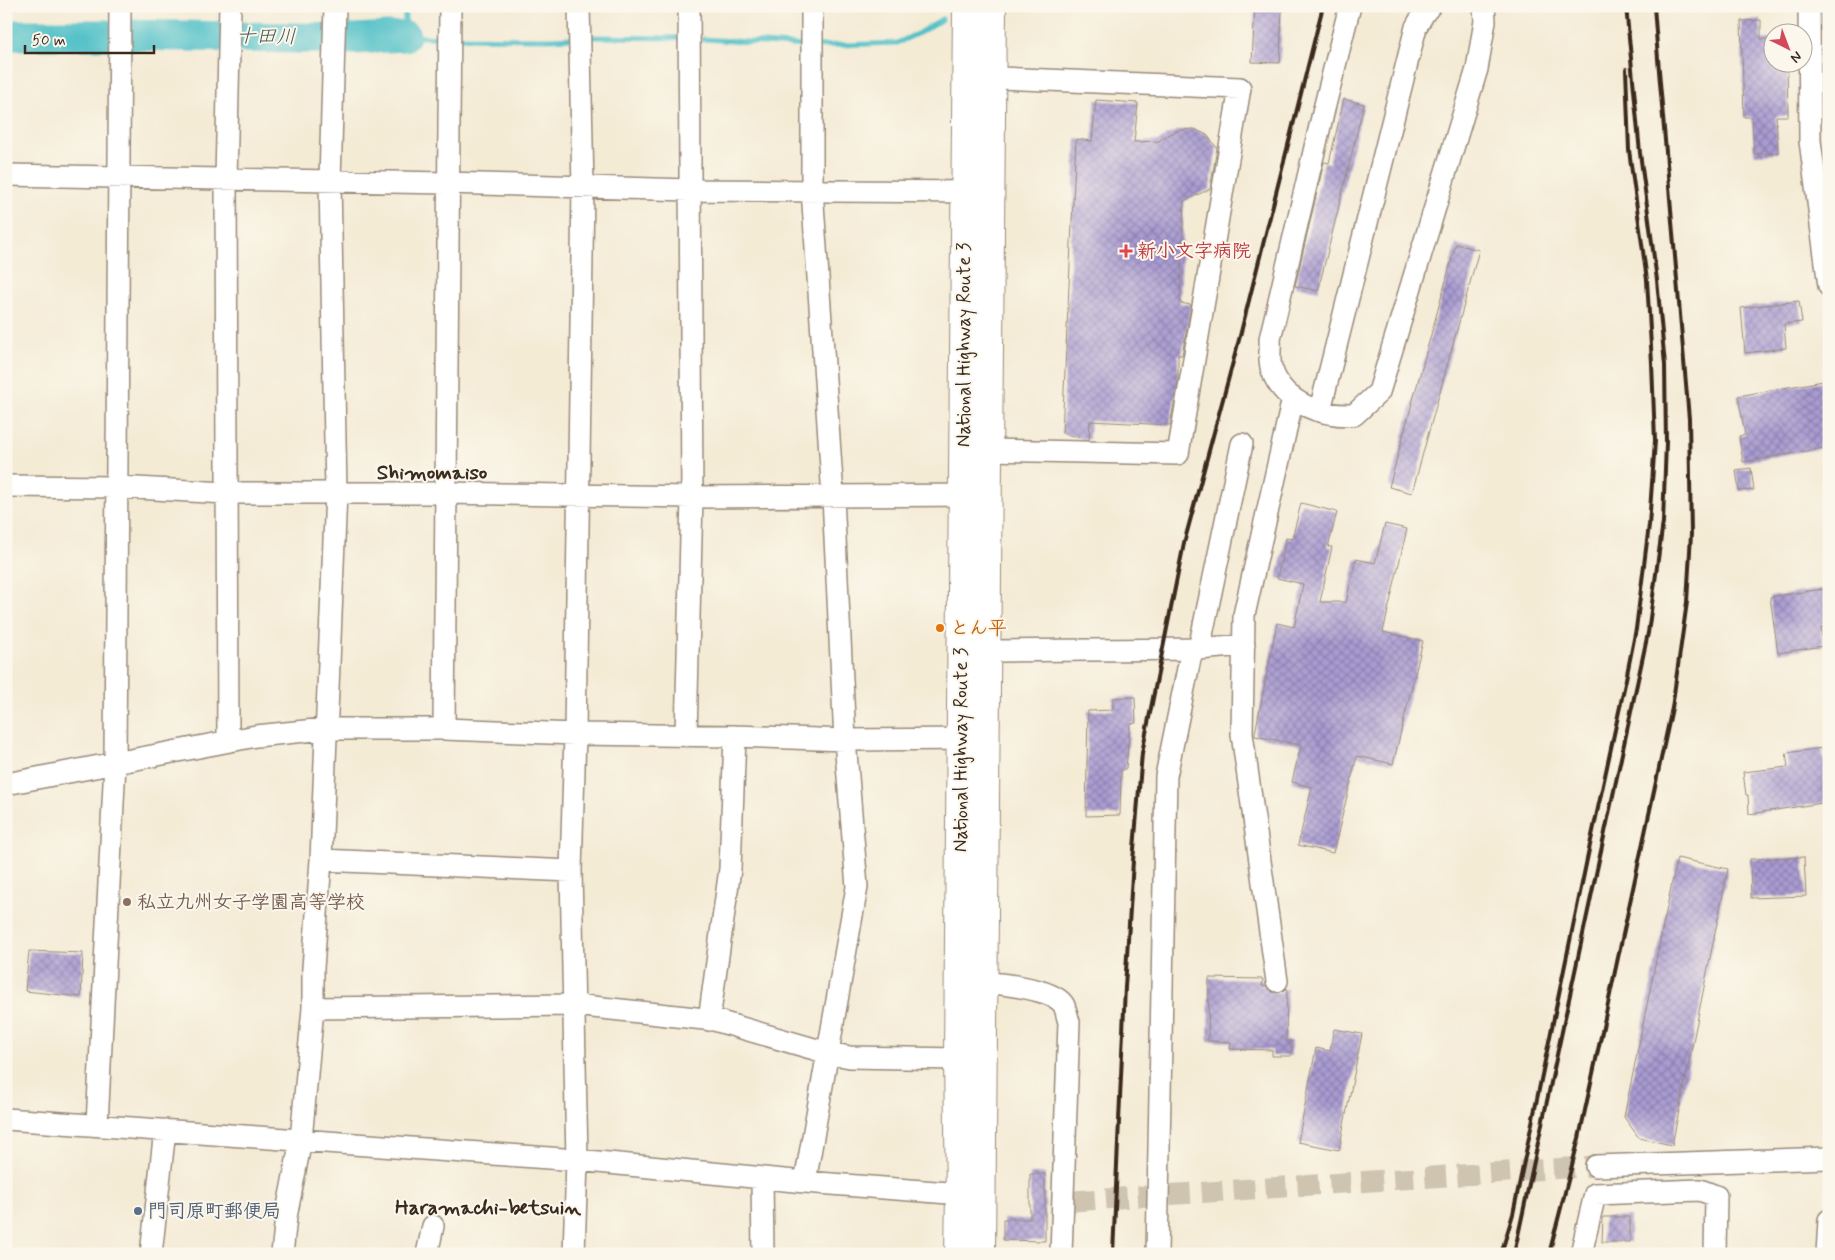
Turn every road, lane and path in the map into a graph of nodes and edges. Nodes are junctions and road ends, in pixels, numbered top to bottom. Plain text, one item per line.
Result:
1 (120, 6) edge
2 (230, 6) edge
3 (334, 6) edge
4 (450, 6) edge
5 (689, 6) edge
6 (812, 6) edge
7 (967, 6) edge
8 (992, 6) edge
9 (1350, 6) edge
10 (1430, 6) edge
11 (1484, 6) edge
12 (1809, 6) edge
13 (579, 16) edge
14 (979, 77) junction
15 (6, 175) edge
16 (118, 177) junction
17 (226, 179) junction
18 (330, 180) junction
19 (447, 183) junction
20 (583, 187) junction
21 (812, 189) junction
22 (690, 190) junction
23 (978, 192) junction
24 (1829, 286) edge
25 (1293, 398) junction
26 (1320, 410) junction
27 (1242, 444) dead end
28 (988, 450) junction
29 (6, 486) edge
30 (118, 487) junction
31 (336, 492) junction
32 (226, 493) junction
33 (446, 493) junction
34 (577, 495) junction
35 (975, 495) junction
36 (692, 497) junction
37 (833, 497) junction
38 (1244, 645) junction
39 (1196, 649) junction
40 (987, 651) junction
41 (444, 729) junction
42 (325, 730) junction
43 (575, 734) junction
44 (686, 736) junction
45 (735, 736) junction
46 (974, 739) junction
47 (845, 740) junction
48 (228, 741) junction
49 (115, 763) junction
50 (6, 784) edge
51 (320, 860) junction
52 (570, 871) junction
53 (1277, 981) dead end
54 (972, 982) junction
55 (574, 1005) junction
56 (313, 1008) junction
57 (709, 1020) junction
58 (828, 1053) junction
59 (958, 1059) junction
60 (6, 1119) edge
61 (97, 1126) junction
62 (165, 1130) junction
63 (301, 1140) junction
64 (1829, 1158) edge
65 (577, 1160) junction
66 (1596, 1166) tunnel mouth
67 (762, 1178) junction
68 (805, 1182) junction
69 (970, 1195) junction
70 (1829, 1220) edge
71 (433, 1226) dead end
72 (151, 1254) edge
73 (282, 1254) edge
74 (427, 1254) edge
75 (574, 1254) edge
76 (763, 1254) edge
77 (959, 1254) edge
78 (981, 1254) edge
79 (1061, 1254) edge
80 (1157, 1254) edge
81 (1581, 1254) edge
82 (1715, 1254) edge
83 (1827, 1254) edge

1 - 16 street
2 - 17 street
3 - 18 street
4 - 19 street
5 - 22 street
6 - 21 street
7 - 14 highway, National Highway Route 3
8 - 14 highway, National Highway Route 3
9 - 25 street
10 - 26 street
11 - 26 street
12 - 24 street
13 - 20 street
14 - 23 highway, National Highway Route 3
14 - 28 street
15 - 16 street
16 - 17 street
16 - 30 street
17 - 18 street
17 - 32 street
18 - 19 street
18 - 31 street
19 - 20 street
19 - 33 street
20 - 22 street
20 - 34 street
21 - 22 street
21 - 23 street
21 - 37 street
22 - 36 street
23 - 28 highway, National Highway Route 3
23 - 35 highway, National Highway Route 3
25 - 26 street
25 - 38 street
27 - 39 street
28 - 35 highway, National Highway Route 3
29 - 30 street
30 - 32 street
30 - 49 street
31 - 32 street
31 - 33 street
31 - 42 street
32 - 48 street
33 - 34 street
33 - 41 street
34 - 36 street
34 - 43 street
35 - 37 street
35 - 40 highway, National Highway Route 3
35 - 46 highway, National Highway Route 3
36 - 37 street
36 - 44 street
37 - 47 street
38 - 39 street
38 - 53 street
39 - 40 street
39 - 80 street
40 - 46 highway, National Highway Route 3
41 - 42 street
41 - 43 street
42 - 48 street
42 - 51 street
43 - 44 street
43 - 52 street
44 - 45 street
45 - 47 street
45 - 57 street
46 - 47 street
46 - 54 highway, National Highway Route 3
47 - 58 street
48 - 49 street
49 - 50 street
49 - 61 street
51 - 52 street
51 - 56 street
52 - 55 street
54 - 59 highway, National Highway Route 3
54 - 69 highway, National Highway Route 3
54 - 79 street
55 - 56 street
55 - 57 street
55 - 65 street
56 - 63 street
57 - 58 street
58 - 59 street
58 - 68 street
59 - 69 highway, National Highway Route 3
60 - 61 street
61 - 62 street
62 - 63 street
62 - 72 street
63 - 65 street
63 - 73 street
64 - 66 street
65 - 67 street
65 - 75 street
67 - 68 street
67 - 76 street
68 - 69 street
69 - 77 highway, National Highway Route 3
69 - 78 highway, National Highway Route 3
70 - 83 street
71 - 74 street
81 - 82 street

